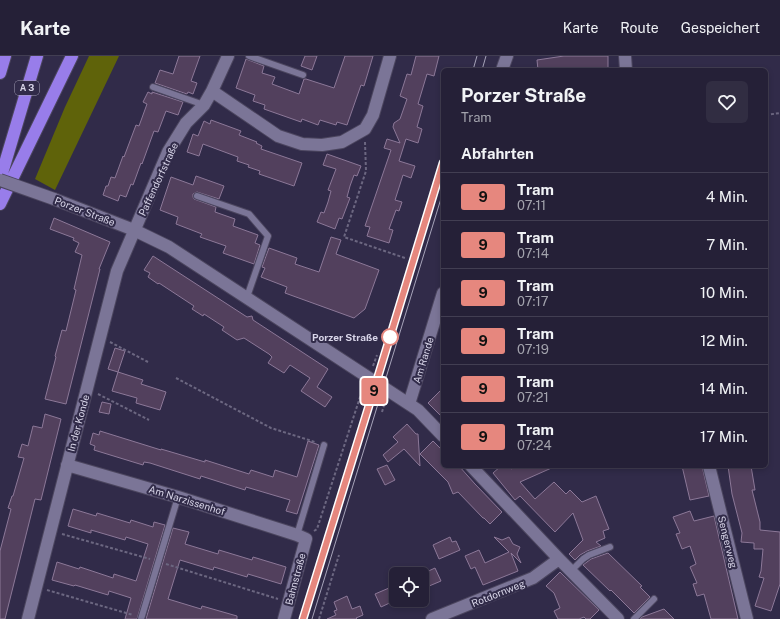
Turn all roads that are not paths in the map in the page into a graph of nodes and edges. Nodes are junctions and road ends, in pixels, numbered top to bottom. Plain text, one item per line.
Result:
1 (5, 56) edge
2 (37, 56) edge
3 (72, 56) edge
4 (228, 56) edge
5 (249, 56) edge
6 (390, 56) edge
7 (507, 56) edge
8 (625, 56) edge
9 (503, 68) edge
10 (626, 68) edge
11 (0, 73) edge
12 (303, 75) dead end
13 (153, 87) dead end
14 (212, 91) junction
15 (204, 105) junction
16 (0, 180) edge
17 (197, 196) dead end
18 (0, 204) edge
19 (134, 230) junction
20 (247, 297) junction
21 (441, 300) edge
22 (409, 404) junction
23 (441, 434) edge
24 (324, 444) road end
25 (67, 465) junction
26 (473, 468) edge
27 (709, 468) edge
28 (178, 497) junction
29 (301, 537) junction
30 (610, 547) dead end
31 (559, 559) junction
32 (571, 571) junction
33 (654, 598) dead end
34 (141, 618) edge
35 (28, 619) edge
36 (284, 619) edge
37 (432, 619) edge
38 (618, 619) edge
39 (634, 619) edge
40 (747, 619) edge

1 - 11 highway
2 - 16 highway, A 3
3 - 18 highway
4 - 14 street, Paffendorfstraße
5 - 12 lane
6 - 14 street
7 - 9 street
8 - 10 street
13 - 15 lane
14 - 15 street, Paffendorfstraße
15 - 19 street, Paffendorfstraße
16 - 19 street, Porzer Straße, bridge
17 - 20 lane
19 - 20 street, Porzer Straße
19 - 25 street, In der Konde
20 - 22 street, Porzer Straße
21 - 22 street, Am Rande
22 - 23 street, Porzer Straße
24 - 29 lane
25 - 28 street, Am Narzissenhof
25 - 35 street, In der Konde
26 - 31 street
27 - 40 street, Sengerweg
28 - 29 street, Am Narzissenhof
28 - 34 lane
29 - 36 street, Bahnstraße
30 - 32 lane
31 - 32 street
31 - 37 street, Rotdornweg
32 - 38 street
33 - 39 lane

